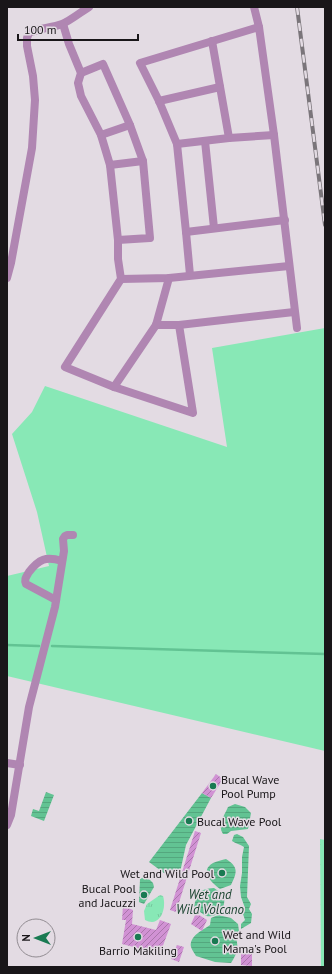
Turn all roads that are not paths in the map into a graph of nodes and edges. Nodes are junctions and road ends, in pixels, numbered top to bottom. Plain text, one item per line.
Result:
1 (88, 7) edge
2 (254, 7) edge
3 (63, 24) junction
4 (259, 27) junction
5 (212, 41) junction
6 (81, 73) junction
7 (220, 87) junction
8 (159, 101) junction
9 (130, 125) junction
10 (100, 135) junction
11 (274, 135) junction
12 (229, 138) junction
13 (205, 141) junction
14 (176, 144) junction
15 (143, 161) junction
16 (110, 165) junction
17 (284, 220) junction
18 (214, 228) junction
19 (186, 232) junction
20 (118, 240) junction
21 (9, 263) edge
22 (289, 266) junction
23 (190, 276) junction
24 (7, 278) edge
25 (169, 278) junction
26 (121, 279) junction
27 (294, 312) junction
28 (156, 325) junction
29 (179, 325) junction
30 (297, 328) dead end
31 (114, 387) junction
32 (73, 535) dead end
33 (62, 561) junction
34 (56, 600) junction
35 (7, 763) edge
36 (20, 765) junction
37 (7, 825) edge

1 - 3 street
2 - 4 street
3 - 6 street
3 - 21 street
4 - 5 street
4 - 11 street
5 - 7 street
5 - 8 street
6 - 9 street
6 - 10 street
7 - 8 street
7 - 12 street
8 - 14 street
9 - 10 street
9 - 15 street
10 - 16 street
11 - 12 street
11 - 17 street
12 - 13 street
13 - 14 street
13 - 18 street
14 - 19 street
15 - 16 street
15 - 20 street
16 - 20 street
17 - 18 street
17 - 22 street
18 - 19 street
19 - 23 street
20 - 26 street
21 - 24 street
22 - 23 street
22 - 27 street
23 - 25 street
25 - 26 street
25 - 28 street
26 - 31 street
27 - 29 street
27 - 30 street
28 - 29 street
28 - 31 street
29 - 31 street
32 - 33 street
33 - 34 street
33 - 34 street
34 - 36 street
35 - 36 street
36 - 37 street

